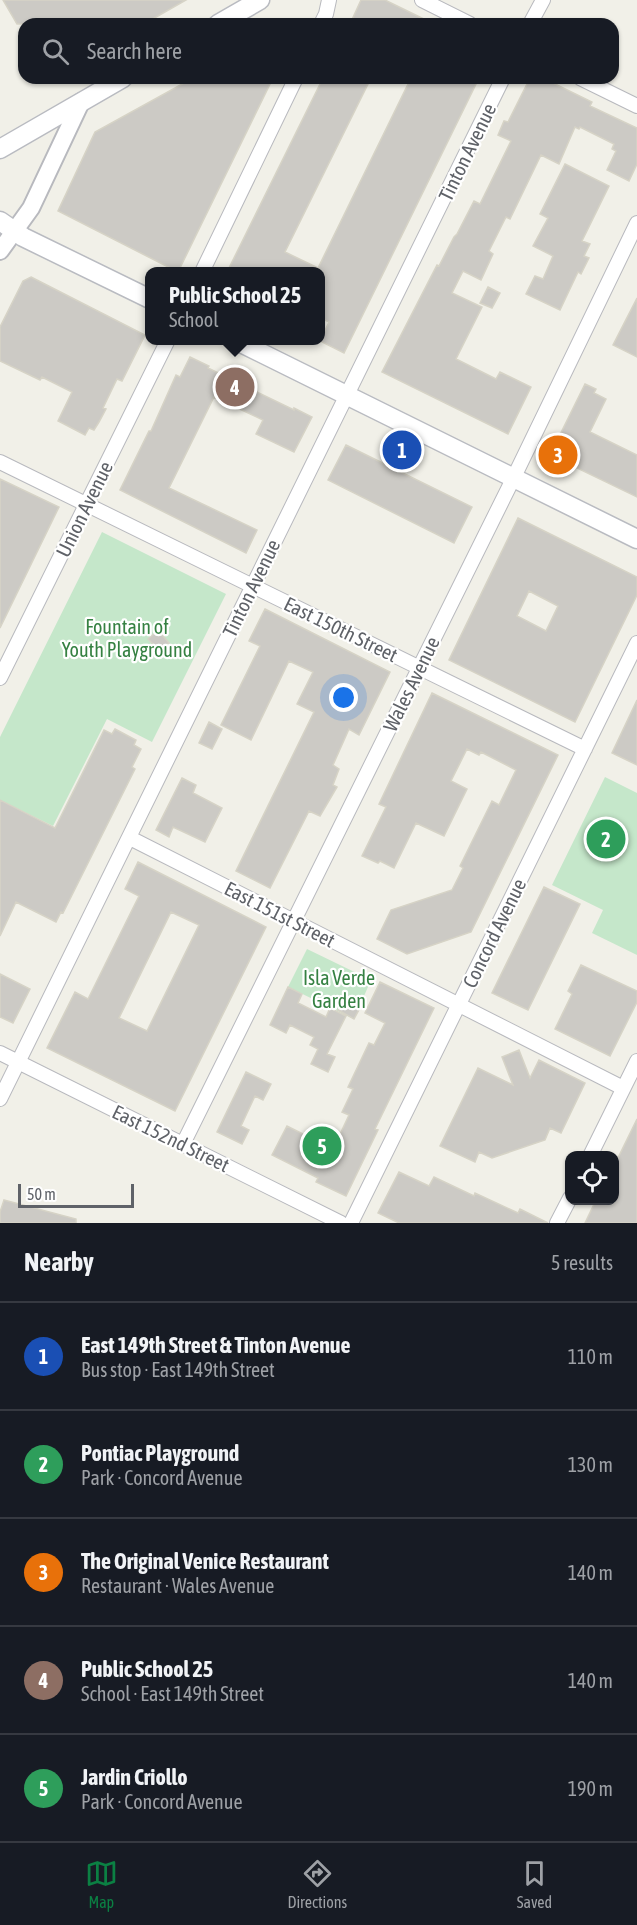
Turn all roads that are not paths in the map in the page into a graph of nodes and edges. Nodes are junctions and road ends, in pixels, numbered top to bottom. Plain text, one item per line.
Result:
1 (260, 0) edge
2 (329, 0) edge
3 (422, 0) edge
4 (543, 0) edge
5 (228, 18) edge
6 (324, 18) edge
7 (458, 18) edge
8 (533, 18) edge
9 (112, 84) edge
10 (293, 84) edge
11 (500, 84) edge
12 (592, 84) edge
13 (81, 102) junction
14 (637, 106) edge
15 (0, 149) edge
16 (637, 223) edge
17 (6, 227) edge
18 (0, 251) edge
19 (204, 267) edge
20 (145, 296) edge
21 (166, 345) edge
22 (245, 345) edge
23 (347, 396) junction
24 (0, 462) edge
25 (514, 477) junction
26 (86, 504) junction
27 (637, 539) edge
28 (252, 586) junction
29 (637, 643) edge
30 (419, 668) junction
31 (0, 678) edge
32 (585, 749) junction
33 (130, 838) junction
34 (294, 921) junction
35 (458, 1005) junction
36 (0, 1053) edge
37 (637, 1061) edge
38 (18, 1062) junction
39 (623, 1088) junction
40 (0, 1099) edge
41 (183, 1144) junction
42 (592, 1151) edge
43 (566, 1205) edge
44 (341, 1223) edge
45 (351, 1223) edge
46 (557, 1223) edge

1 - 5 main road
2 - 6 street
3 - 7 street
4 - 8 street
9 - 13 main road
10 - 19 street
11 - 23 street, Tinton Avenue
12 - 14 street
13 - 15 main road
13 - 17 street
16 - 25 street, Wales Avenue
17 - 18 street
17 - 20 main road
21 - 26 street, Union Avenue
22 - 23 main road
23 - 25 main road
23 - 28 street, Tinton Avenue
24 - 26 street, East 150th Street
25 - 27 main road
25 - 30 street, Wales Avenue
26 - 28 street, East 150th Street
26 - 31 street, Union Avenue
28 - 30 street, East 150th Street
28 - 33 street, Tinton Avenue
29 - 32 street, Concord Avenue
30 - 32 street, East 150th Street
30 - 34 street, Wales Avenue
32 - 35 street, Concord Avenue
33 - 34 street, East 151st Street
33 - 38 street, Tinton Avenue
34 - 35 street, East 151st Street
34 - 41 street, Wales Avenue
35 - 39 street, East 151st Street
35 - 45 street, Concord Avenue
36 - 38 street, East 152nd Street
37 - 39 street
38 - 40 street, Tinton Avenue
38 - 41 street, East 152nd Street
39 - 42 street
41 - 44 street, East 152nd Street
43 - 46 street

